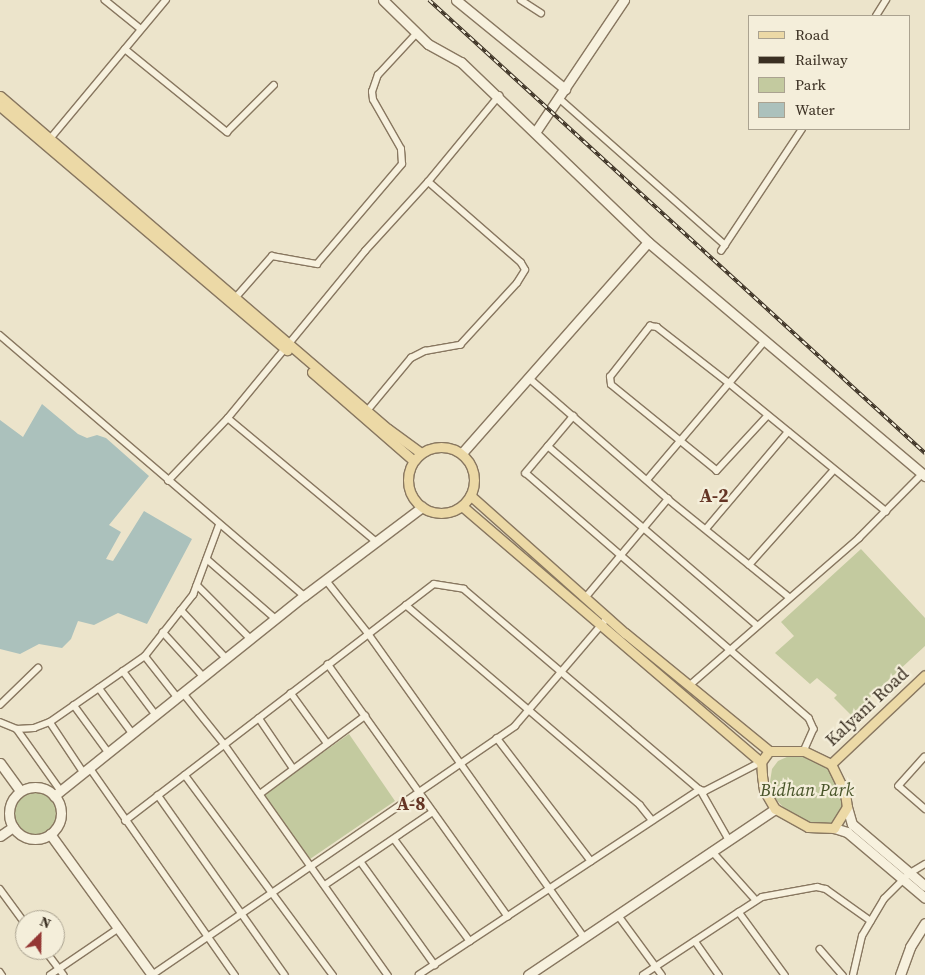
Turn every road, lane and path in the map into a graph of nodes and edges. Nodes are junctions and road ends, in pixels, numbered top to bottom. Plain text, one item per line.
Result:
1 (105, 0) edge
2 (166, 0) edge
3 (382, 0) edge
4 (456, 0) edge
5 (521, 0) edge
6 (624, 0) edge
7 (886, 0) edge
8 (541, 13) dead end
9 (877, 15) edge
10 (141, 29) junction
11 (417, 33) junction
12 (125, 49) junction
13 (274, 85) dead end
14 (565, 89) junction
15 (0, 96) edge
16 (499, 96) junction
17 (559, 98) junction
18 (0, 106) edge
19 (801, 130) edge
20 (536, 131) junction
21 (50, 139) junction
22 (428, 182) junction
23 (648, 242) junction
24 (725, 245) junction
25 (721, 251) dead end
26 (237, 296) junction
27 (0, 335) edge
28 (764, 341) junction
29 (286, 345) junction
30 (529, 378) junction
31 (729, 383) junction
32 (366, 411) junction
33 (574, 416) junction
34 (768, 416) junction
35 (228, 418) junction
36 (788, 432) junction
37 (680, 442) junction
38 (548, 446) junction
39 (421, 453) junction
40 (462, 453) junction
41 (413, 460) junction
42 (834, 470) junction
43 (924, 474) edge
44 (647, 480) junction
45 (168, 481) junction
46 (471, 496) junction
47 (668, 499) junction
48 (462, 506) junction
49 (422, 507) junction
50 (886, 511) junction
51 (219, 525) junction
52 (645, 528) junction
53 (706, 529) junction
54 (377, 542) junction
55 (620, 556) junction
56 (207, 559) junction
57 (750, 565) junction
58 (326, 580) junction
59 (197, 585) junction
60 (304, 596) junction
61 (586, 597) junction
62 (790, 597) junction
63 (406, 605) junction
64 (181, 610) junction
65 (608, 617) junction
66 (276, 619) junction
67 (757, 625) junction
68 (601, 626) junction
69 (163, 632) junction
70 (368, 633) junction
71 (251, 639) junction
72 (729, 649) junction
73 (145, 656) junction
74 (226, 659) junction
75 (328, 664) junction
76 (38, 668) dead end
77 (123, 671) junction
78 (561, 674) junction
79 (925, 675) edge
80 (204, 677) junction
81 (690, 685) junction
82 (99, 688) junction
83 (291, 693) junction
84 (181, 696) junction
85 (0, 705) edge
86 (74, 706) junction
87 (531, 709) junction
88 (156, 716) junction
89 (365, 716) junction
90 (259, 718) junction
91 (0, 722) edge
92 (50, 722) junction
93 (17, 729) junction
94 (133, 734) junction
95 (497, 738) junction
96 (327, 743) junction
97 (225, 744) junction
98 (769, 751) junction
99 (804, 751) junction
100 (109, 753) junction
101 (925, 757) edge
102 (761, 762) junction
103 (0, 763) edge
104 (459, 764) junction
105 (831, 764) junction
106 (293, 768) junction
107 (87, 770) junction
108 (185, 775) junction
109 (700, 790) junction
110 (20, 791) junction
111 (418, 791) junction
112 (58, 794) junction
113 (260, 794) junction
114 (158, 795) junction
115 (848, 807) junction
116 (775, 809) junction
117 (925, 810) edge
118 (433, 812) junction
119 (652, 820) junction
120 (125, 821) junction
121 (13, 827) junction
122 (834, 828) junction
123 (50, 834) junction
124 (0, 836) edge
125 (728, 839) junction
126 (395, 840) junction
127 (712, 851) junction
128 (591, 861) junction
129 (361, 862) junction
130 (925, 864) edge
131 (309, 865) junction
132 (906, 876) junction
133 (325, 885) junction
134 (925, 886) edge
135 (0, 889) edge
136 (549, 889) junction
137 (273, 890) junction
138 (925, 898) edge
139 (756, 900) junction
140 (15, 910) edge
141 (243, 911) junction
142 (739, 912) junction
143 (618, 915) junction
144 (508, 916) junction
145 (871, 921) junction
146 (925, 923) edge
147 (119, 928) junction
148 (207, 936) junction
149 (584, 937) junction
150 (470, 941) junction
151 (695, 941) junction
152 (820, 949) dead end
153 (53, 960) edge
154 (435, 965) junction
155 (656, 967) junction
156 (60, 969) junction
157 (0, 972) edge
158 (2, 975) edge
159 (50, 975) edge
160 (64, 975) edge
161 (152, 975) edge
162 (235, 975) edge
163 (285, 975) edge
164 (333, 975) edge
165 (388, 975) edge
166 (420, 975) edge
167 (528, 975) edge
168 (643, 975) edge
169 (662, 975) edge
170 (719, 975) edge
171 (785, 975) edge
172 (843, 975) edge
173 (853, 975) edge
174 (900, 975) edge

1 - 10 street
2 - 10 street
3 - 11 street
4 - 14 street
5 - 8 street
6 - 14 street
7 - 9 street
10 - 12 street
11 - 16 street
11 - 26 street
12 - 13 street
12 - 21 street
14 - 17 street
15 - 21 main road
16 - 20 street
16 - 22 street
17 - 20 street
17 - 24 street
18 - 29 main road
19 - 24 street
20 - 23 street
21 - 26 main road
22 - 29 street
22 - 32 street
23 - 28 street
23 - 30 street
24 - 25 street
26 - 29 main road
27 - 45 street
28 - 31 street
28 - 43 street
29 - 32 main road
29 - 35 street
29 - 41 main road
30 - 33 street
30 - 40 street
31 - 34 street
31 - 37 street
31 - 37 street
32 - 39 main road
33 - 38 street
33 - 44 street
34 - 36 street
34 - 37 street
35 - 45 street
35 - 54 street
36 - 42 street
36 - 53 street
37 - 44 street
38 - 52 street
38 - 55 street
39 - 40 main road
39 - 41 main road
40 - 46 main road
41 - 49 main road
42 - 50 street
42 - 57 street
43 - 50 street
44 - 47 street
45 - 51 street
46 - 48 main road
46 - 61 main road
47 - 52 street
47 - 53 street
48 - 49 main road
48 - 68 main road
49 - 54 street
50 - 62 street
51 - 56 street
51 - 60 street
52 - 55 street
52 - 67 street
53 - 57 street
54 - 58 street
55 - 61 street
55 - 72 street
56 - 59 street
56 - 66 street
57 - 62 street
58 - 60 street
58 - 70 street
59 - 64 street
59 - 71 street
60 - 66 street
61 - 65 main road
62 - 67 street
63 - 70 street
63 - 78 street
63 - 87 street
64 - 69 street
64 - 74 street
65 - 68 street
65 - 81 main road
66 - 71 street
67 - 72 street
68 - 78 street
68 - 102 main road
69 - 73 street
69 - 80 street
70 - 75 street
70 - 104 street
71 - 74 street
72 - 81 street
72 - 99 street
73 - 77 street
73 - 84 street
74 - 80 street
75 - 83 street
75 - 89 street
76 - 85 street
77 - 82 street
77 - 88 street
78 - 87 street
78 - 109 street
79 - 105 main road, Kalyani Road
80 - 84 street
81 - 98 main road
82 - 86 street
82 - 94 street
83 - 90 street
83 - 96 street
84 - 88 street
84 - 97 street
86 - 92 street
86 - 100 street
87 - 95 street
87 - 119 street
88 - 94 street
89 - 96 street
89 - 111 street
90 - 97 street
90 - 106 street
91 - 93 street
92 - 93 street
92 - 107 street
93 - 112 street
94 - 100 street
95 - 104 street
95 - 128 street
96 - 106 street
97 - 108 street
97 - 113 street
98 - 99 main road
98 - 102 main road
99 - 105 main road
100 - 107 street
101 - 117 street
102 - 109 street
102 - 116 main road
103 - 110 street
104 - 111 street
104 - 136 street
105 - 115 main road
106 - 113 street
107 - 112 street
107 - 120 street
108 - 114 street
108 - 137 street
109 - 119 street
109 - 125 street
110 - 112 street
110 - 121 street
111 - 118 street
111 - 131 street
112 - 123 street
113 - 131 street
114 - 120 street
114 - 141 street
115 - 122 main road
115 - 132 street
116 - 122 main road
116 - 125 street
118 - 126 street
118 - 144 street
119 - 128 street
120 - 148 street
121 - 123 street
121 - 124 street
122 - 132 street
123 - 147 street
125 - 127 street
126 - 129 street
126 - 150 street
127 - 139 street
127 - 143 street
128 - 136 street
129 - 133 street
129 - 154 street
130 - 132 street
131 - 133 street
131 - 137 street
132 - 134 street
132 - 138 street
132 - 145 street
133 - 165 street
135 - 140 street
136 - 144 street
136 - 149 street
137 - 141 street
137 - 164 street
139 - 142 street
139 - 145 street
141 - 148 street
141 - 163 street
142 - 151 street
142 - 171 street
143 - 149 street
143 - 155 street
144 - 150 street
145 - 173 street
146 - 174 street
147 - 156 street
147 - 161 street
148 - 161 street
148 - 162 street
149 - 167 street
150 - 154 street
151 - 155 street
151 - 170 street
152 - 172 street
153 - 156 street
154 - 166 street
155 - 168 street
155 - 169 street
156 - 159 street
156 - 160 street
157 - 158 street

